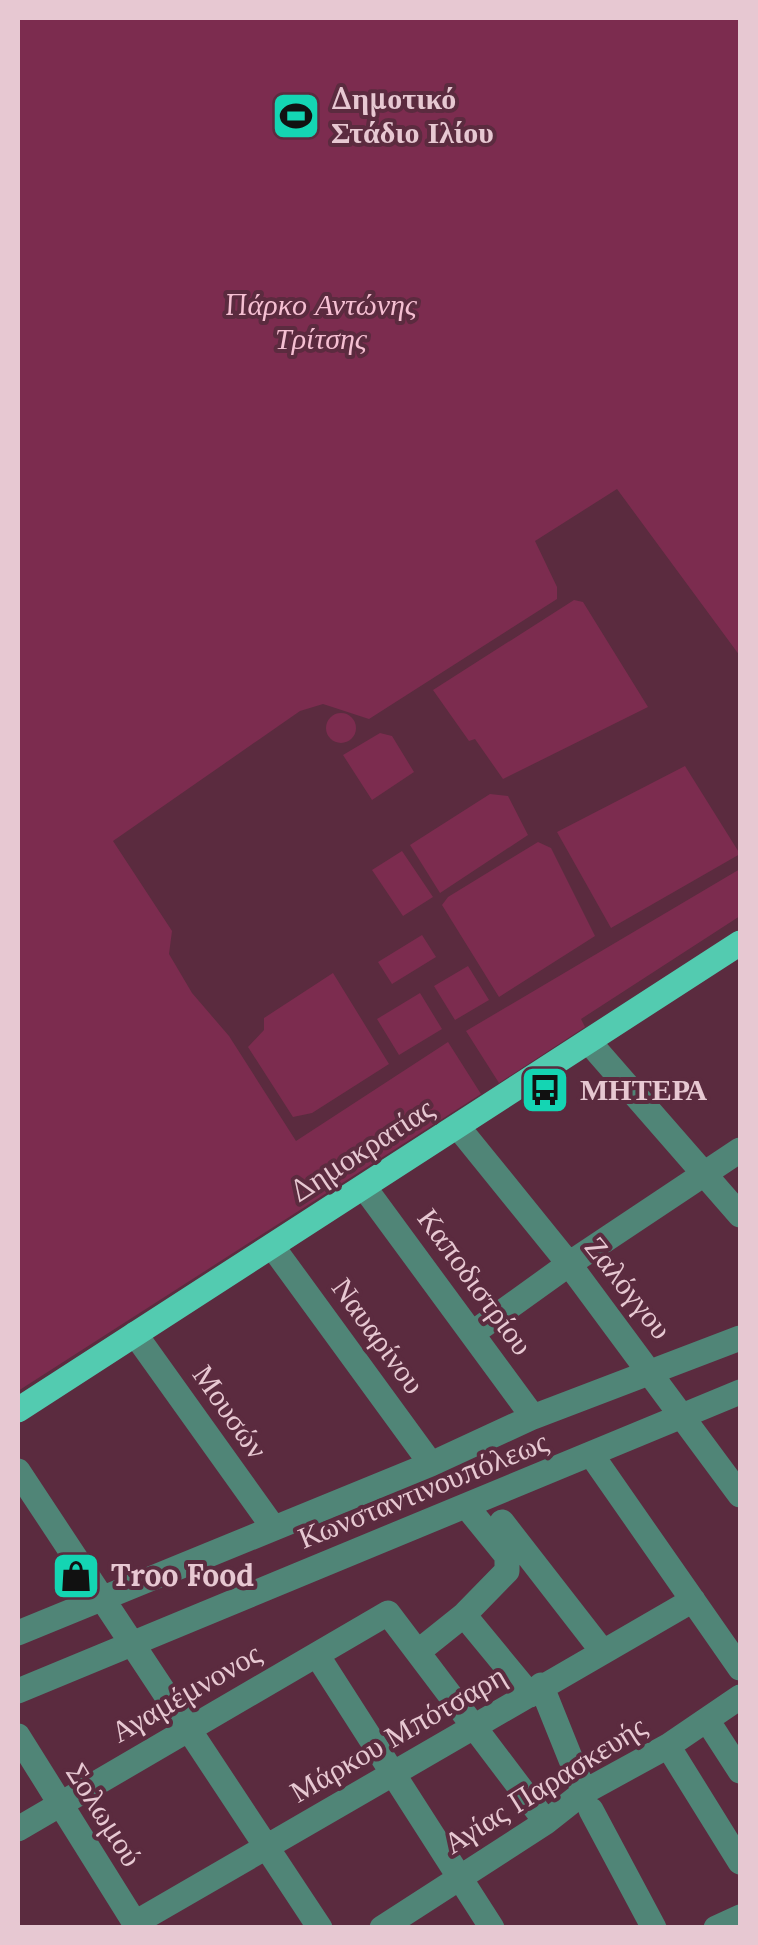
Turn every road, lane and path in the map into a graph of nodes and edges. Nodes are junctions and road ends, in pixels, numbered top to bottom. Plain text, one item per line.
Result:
1 (740, 944) edge
2 (589, 1042) junction
3 (458, 1127) junction
4 (740, 1150) edge
5 (704, 1172) junction
6 (364, 1187) junction
7 (740, 1215) edge
8 (272, 1246) junction
9 (569, 1264) junction
10 (135, 1334) junction
11 (473, 1334) junction
12 (740, 1338) edge
13 (653, 1374) junction
14 (740, 1392) edge
15 (18, 1410) edge
16 (533, 1416) junction
17 (685, 1416) junction
18 (593, 1457) junction
19 (431, 1464) junction
20 (18, 1472) edge
21 (740, 1494) edge
22 (476, 1503) junction
23 (273, 1528) junction
24 (105, 1598) junction
25 (692, 1600) junction
26 (464, 1615) junction
27 (18, 1633) edge
28 (135, 1642) junction
29 (419, 1651) junction
30 (603, 1652) junction
31 (317, 1655) junction
32 (740, 1668) edge
33 (536, 1690) junction
34 (18, 1691) edge
35 (740, 1696) edge
36 (707, 1720) junction
37 (477, 1726) junction
38 (191, 1728) junction
39 (18, 1736) edge
40 (668, 1746) junction
41 (740, 1772) edge
42 (394, 1775) junction
43 (588, 1801) junction
44 (59, 1806) junction
45 (546, 1822) junction
46 (18, 1829) edge
47 (269, 1847) junction
48 (740, 1862) edge
49 (463, 1876) junction
50 (740, 1918) edge
51 (136, 1925) edge
52 (320, 1928) edge
53 (382, 1928) edge
54 (492, 1928) edge
55 (654, 1928) edge
56 (716, 1928) edge

1 - 2 main road, Δημοκρατίας
2 - 3 main road, Δημοκρατίας
2 - 5 street
3 - 6 main road, Δημοκρατίας
3 - 9 street, Ζαλόγγου
4 - 5 street
5 - 7 street
5 - 9 street
6 - 8 main road, Δημοκρατίας
6 - 11 street, Καποδιστρίου
8 - 10 main road, Δημοκρατίας
8 - 19 street, Ναυαρίνου
9 - 11 street
9 - 13 street, Ζαλόγγου
10 - 15 main road, Δημοκρατίας
10 - 23 street, Μουσών
11 - 16 street, Καποδιστρίου
12 - 13 street, Κωνσταντινουπόλεως
13 - 16 street, Κωνσταντινουπόλεως
13 - 17 street, Ζαλόγγου
14 - 17 street, Κωνσταντινουπόλεως
16 - 19 street, Κωνσταντινουπόλεως
17 - 18 street, Κωνσταντινουπόλεως
17 - 21 street, Ζαλόγγου
18 - 22 street, Κωνσταντινουπόλεως
18 - 25 street
19 - 23 street, Κωνσταντινουπόλεως
20 - 24 street
22 - 26 street
22 - 28 street, Κωνσταντινουπόλεως
22 - 30 street
23 - 24 street, Κωνσταντινουπόλεως
24 - 27 street, Κωνσταντινουπόλεως
24 - 28 street
25 - 30 street, Μάρκου Μπότσαρη
25 - 32 street
26 - 29 street
26 - 33 street
28 - 34 street, Κωνσταντινουπόλεως
28 - 38 street
29 - 31 street, Αγαμέμνονος
29 - 37 street
30 - 33 street, Μάρκου Μπότσαρη
31 - 38 street, Αγαμέμνονος
31 - 42 street
33 - 37 street, Μάρκου Μπότσαρη
33 - 43 street
35 - 36 street, Αγίας Παρασκευής
36 - 40 street, Αγίας Παρασκευής
36 - 41 street
37 - 42 street, Μάρκου Μπότσαρη
37 - 45 street
38 - 44 street, Αγαμέμνονος
38 - 47 street
39 - 44 street, Σολωμού
40 - 43 street, Αγίας Παρασκευής
40 - 48 street
42 - 47 street, Μάρκου Μπότσαρη
42 - 49 street
43 - 45 street, Αγίας Παρασκευής
43 - 55 street
44 - 46 street, Αγαμέμνονος
44 - 51 street, Σολωμού
45 - 49 street, Αγίας Παρασκευής
47 - 51 street, Μάρκου Μπότσαρη
47 - 52 street
49 - 53 street, Αγίας Παρασκευής
49 - 54 street
50 - 56 street

